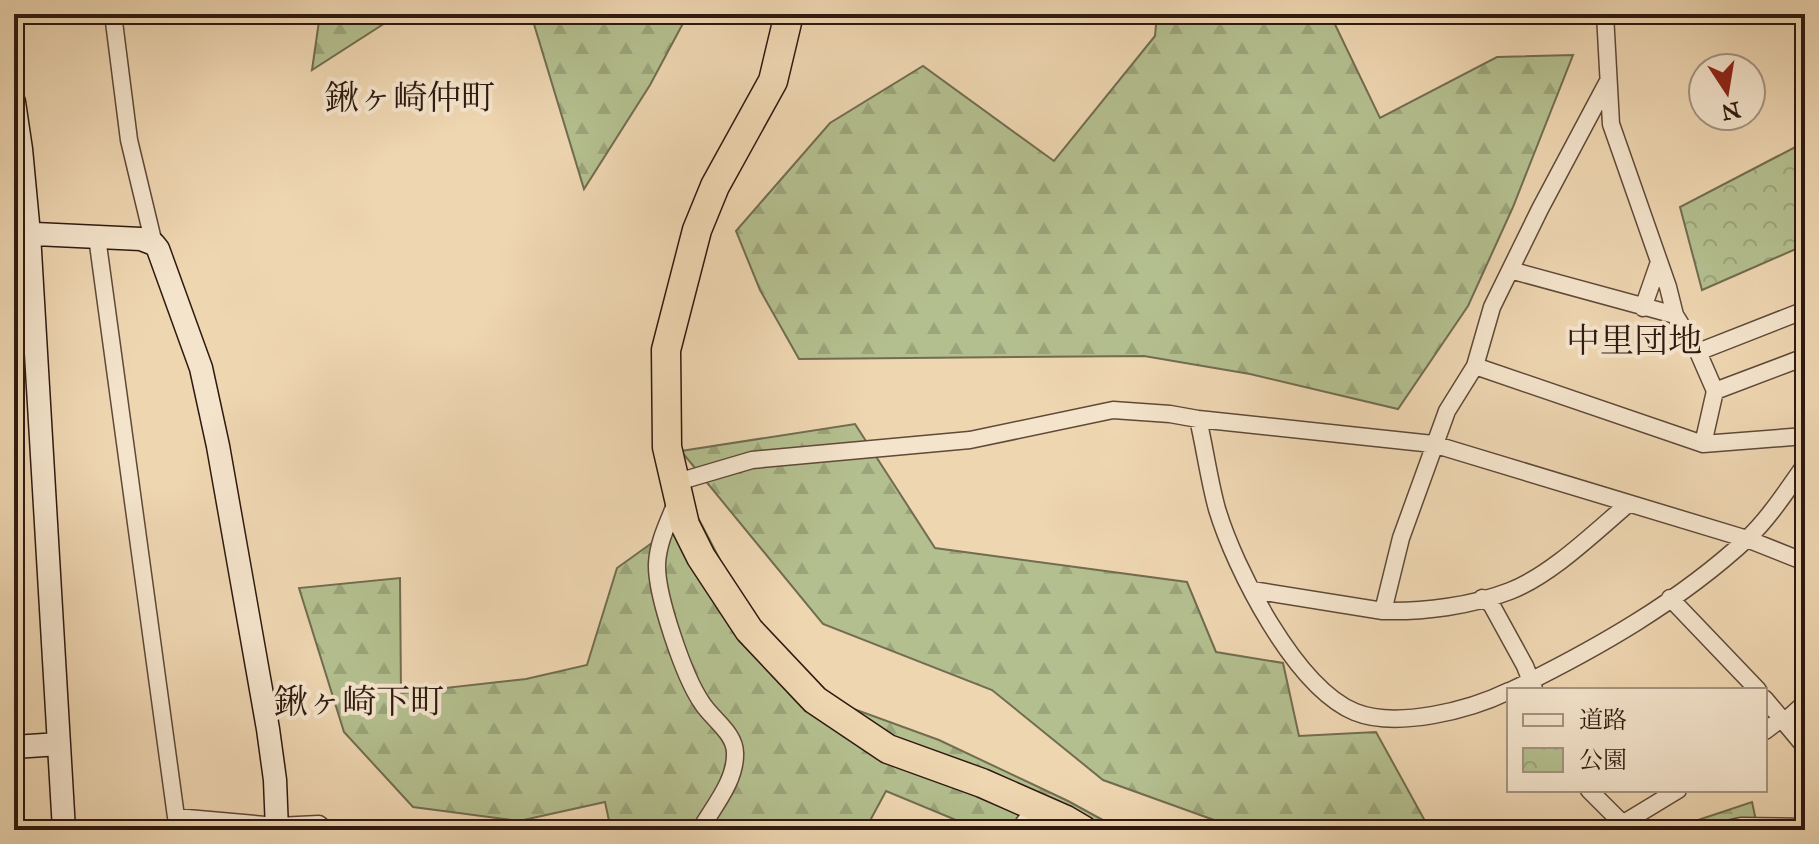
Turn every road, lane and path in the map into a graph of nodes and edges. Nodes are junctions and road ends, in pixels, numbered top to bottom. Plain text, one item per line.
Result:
1 (113, 14) edge
2 (789, 14) edge
3 (1605, 14) edge
4 (1607, 83) junction
5 (14, 102) edge
6 (21, 233) edge
7 (97, 237) junction
8 (154, 244) junction
9 (1659, 262) junction
10 (1510, 270) junction
11 (1643, 308) junction
12 (1805, 310) edge
13 (1675, 315) junction
14 (1698, 352) junction
15 (1805, 357) edge
16 (1475, 366) junction
17 (1715, 391) junction
18 (1198, 419) junction
19 (1805, 436) edge
20 (1433, 444) junction
21 (1703, 444) junction
22 (1805, 465) edge
23 (676, 491) junction
24 (1628, 504) junction
25 (1747, 539) junction
26 (1805, 562) edge
27 (1252, 590) junction
28 (1482, 598) junction
29 (1670, 598) junction
30 (1383, 611) junction
31 (1533, 685) edge
32 (1756, 688) edge
33 (1507, 692) edge
34 (1767, 701) edge
35 (1805, 703) edge
36 (1782, 720) junction
37 (1767, 730) edge
38 (59, 744) junction
39 (14, 747) edge
40 (1805, 747) edge
41 (1591, 792) edge
42 (1675, 792) edge
43 (1036, 806) junction
44 (1626, 827) edge
45 (1805, 827) edge
46 (277, 828) edge
47 (64, 830) edge
48 (326, 830) edge
49 (700, 830) edge
50 (1019, 830) edge
51 (1083, 830) edge
52 (1722, 830) edge

1 - 8 street
2 - 23 highway
3 - 4 street
4 - 9 street
4 - 10 street
5 - 6 street
6 - 7 street
6 - 38 street
7 - 8 street
7 - 46 street
8 - 46 street
9 - 11 street
9 - 13 street
10 - 11 street
10 - 16 street
11 - 13 street
12 - 14 street
13 - 14 street
14 - 17 street
15 - 17 street
16 - 20 street
16 - 21 street
17 - 21 street
18 - 20 street
18 - 23 street
18 - 27 street
19 - 21 street
20 - 24 street
20 - 30 street
22 - 25 street
23 - 43 highway
23 - 49 street
24 - 25 street
24 - 28 street
25 - 26 street
25 - 29 street
27 - 30 street
27 - 33 street
28 - 30 street
28 - 31 street
29 - 31 street
29 - 32 street
34 - 36 street
35 - 36 street
36 - 37 street
36 - 40 street
38 - 39 street
38 - 47 street
41 - 44 street
42 - 44 street
43 - 50 street
43 - 51 highway
45 - 52 street
46 - 48 street

